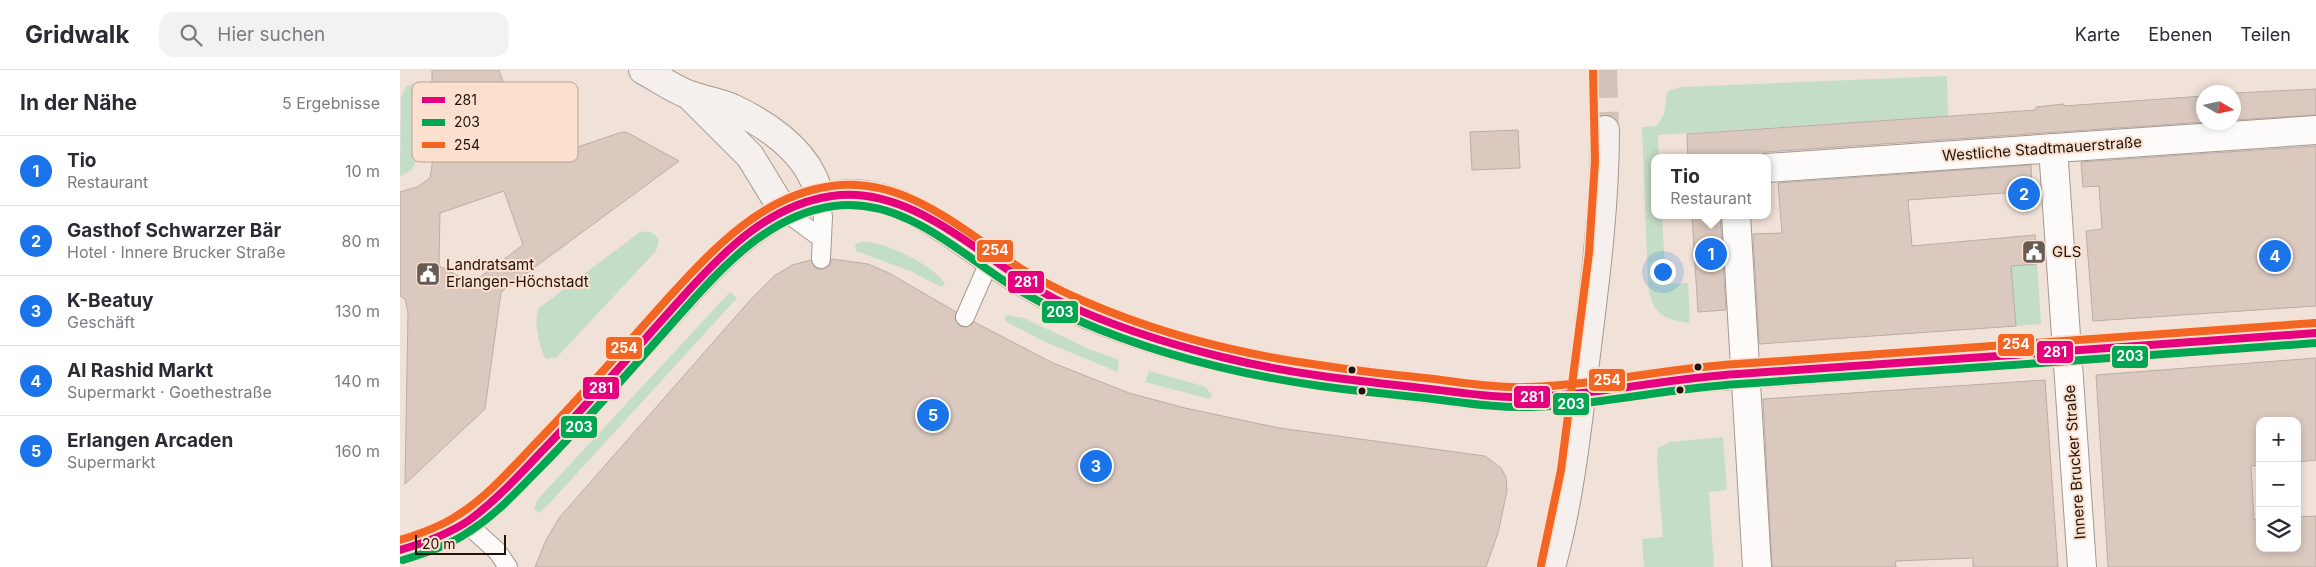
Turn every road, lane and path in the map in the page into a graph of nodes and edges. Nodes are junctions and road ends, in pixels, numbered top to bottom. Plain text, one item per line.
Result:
1 (643, 70) edge
2 (687, 94) junction
3 (1605, 130) tunnel mouth
4 (2316, 130) edge
5 (2052, 148) junction
6 (1771, 168) edge
7 (820, 199) junction
8 (783, 210) junction
9 (1736, 219) edge
10 (821, 238) junction
11 (821, 259) dead end
12 (990, 260) junction
13 (965, 317) dead end
14 (2316, 333) edge
15 (2066, 351) junction
16 (1745, 374) junction
17 (1582, 393) junction
18 (466, 522) junction
19 (400, 550) edge
20 (508, 567) edge
21 (1551, 567) edge
22 (1756, 567) edge
23 (2082, 567) edge

1 - 2 street
2 - 7 street
2 - 8 street
3 - 17 street
4 - 5 street, Westliche Stadtmauerstraße
5 - 6 street, Westliche Stadtmauerstraße
5 - 15 street, Innere Brucker Straße
7 - 8 street
7 - 10 lane
7 - 12 street
8 - 10 lane
8 - 18 street
9 - 16 street
10 - 11 lane
12 - 13 lane
12 - 17 street
14 - 15 street
15 - 16 street
15 - 23 street, Innere Brucker Straße
16 - 17 street
16 - 22 street
17 - 21 street
18 - 19 street
18 - 20 lane

